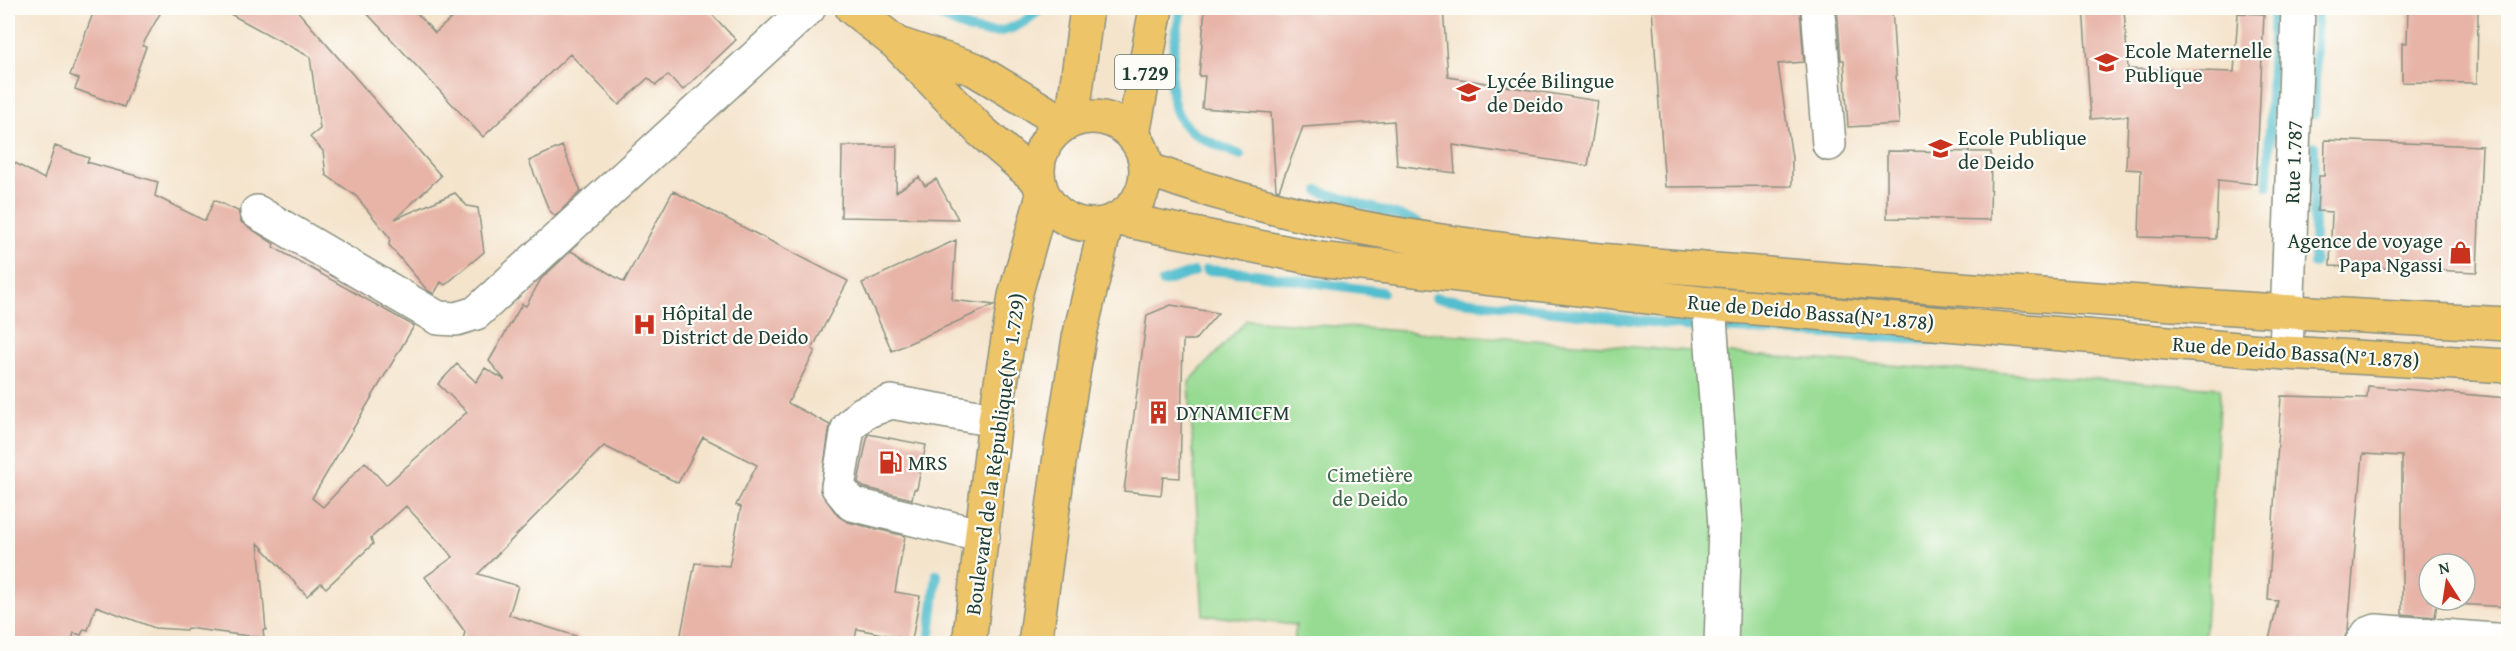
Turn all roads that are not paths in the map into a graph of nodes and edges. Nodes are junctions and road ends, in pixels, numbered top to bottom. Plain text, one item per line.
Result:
1 (809, 8) edge
2 (852, 8) edge
3 (1087, 8) edge
4 (1156, 8) edge
5 (1818, 8) edge
6 (2298, 8) edge
7 (896, 43) junction
8 (1068, 123) junction
9 (1133, 135) junction
10 (1829, 144) dead end
11 (1147, 169) junction
12 (1041, 188) junction
13 (256, 212) dead end
14 (1112, 221) junction
15 (1709, 304) junction
16 (2289, 311) junction
17 (2508, 324) edge
18 (2286, 352) junction
19 (2508, 366) edge
20 (995, 420) junction
21 (983, 536) junction
22 (2508, 641) edge
23 (969, 644) edge
24 (1035, 644) edge
25 (1721, 644) edge
26 (2361, 644) edge

1 - 13 street
2 - 7 main road
3 - 8 main road
4 - 9 main road, 1.729
5 - 10 street
6 - 16 street, Rue 1.787
7 - 8 main road
7 - 12 main road
8 - 9 main road
8 - 12 main road
9 - 11 main road
11 - 14 main road
11 - 16 main road, Rue de Deido Bassa(N°1.878)
12 - 14 main road
12 - 20 main road, Boulevard de la République(N° 1.729)
14 - 15 main road, Rue de Deido Bassa(N°1.878)
14 - 24 main road
15 - 18 main road, Rue de Deido Bassa(N°1.878)
15 - 25 street
16 - 17 main road, Rue de Deido Bassa(N°1.878)
16 - 18 street, Rue 1.787
18 - 19 main road, Rue de Deido Bassa(N°1.878)
20 - 21 main road, Boulevard de la République(N° 1.729)
20 - 21 street
21 - 23 main road, Boulevard de la République(N° 1.729)
22 - 26 street

